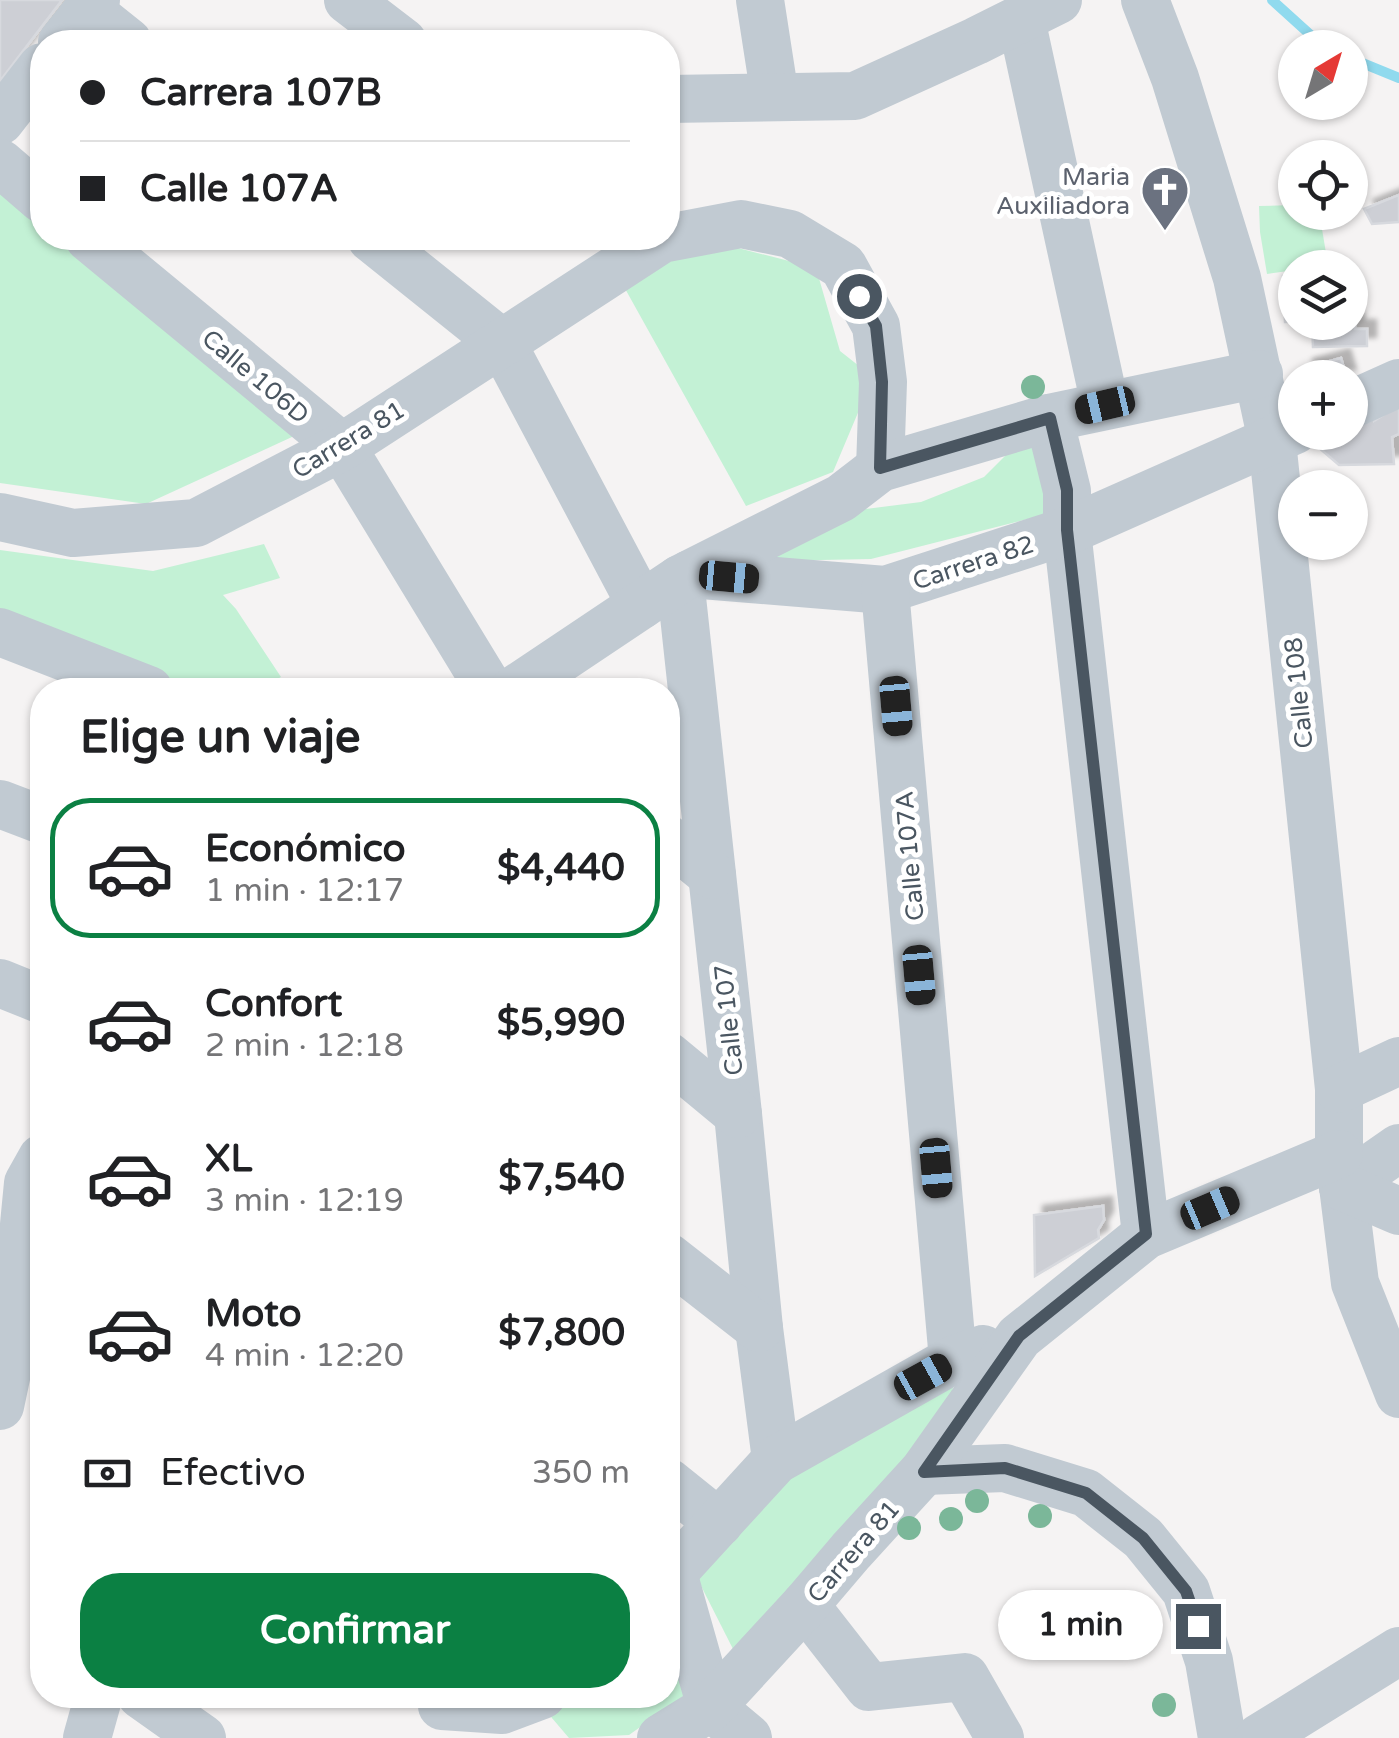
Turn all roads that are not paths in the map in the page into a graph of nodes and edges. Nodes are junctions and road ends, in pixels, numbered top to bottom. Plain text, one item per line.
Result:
1 (348, 0) edge
2 (760, 0) edge
3 (1146, 0) edge
4 (1040, 10) edge
5 (82, 18) edge
6 (105, 30) edge
7 (388, 30) edge
8 (30, 82) edge
9 (775, 98) junction
10 (680, 100) edge
11 (0, 121) edge
12 (0, 163) edge
13 (30, 188) edge
14 (680, 235) edge
15 (104, 250) edge
16 (385, 250) edge
17 (643, 250) edge
18 (502, 343) junction
19 (1260, 374) junction
20 (1399, 383) edge
21 (1368, 397) edge
22 (1105, 405) junction
23 (1050, 418) junction
24 (1278, 420) edge
25 (1278, 438) edge
26 (342, 447) junction
27 (1285, 450) edge
28 (880, 468) junction
29 (0, 517) edge
30 (1067, 530) junction
31 (685, 576) junction
32 (886, 590) junction
33 (642, 605) junction
34 (0, 632) edge
35 (118, 678) edge
36 (483, 678) edge
37 (532, 678) edge
38 (0, 804) edge
39 (30, 815) edge
40 (680, 849) edge
41 (712, 875) junction
42 (0, 983) edge
43 (30, 995) edge
44 (1399, 1061) edge
45 (680, 1066) edge
46 (1339, 1088) junction
47 (738, 1114) junction
48 (1399, 1148) edge
49 (1341, 1171) junction
50 (30, 1179) edge
51 (1399, 1211) edge
52 (1146, 1234) junction
53 (680, 1266) edge
54 (759, 1328) junction
55 (1019, 1336) junction
56 (6, 1347) edge
57 (953, 1360) junction
58 (1399, 1394) edge
59 (0, 1406) edge
60 (776, 1460) junction
61 (924, 1472) junction
62 (680, 1492) edge
63 (718, 1523) junction
64 (680, 1565) edge
65 (805, 1605) junction
66 (680, 1607) edge
67 (1399, 1651) edge
68 (712, 1707) junction
69 (95, 1708) edge
70 (159, 1708) edge
71 (507, 1708) edge
72 (429, 1713) edge
73 (87, 1738) edge
74 (202, 1738) edge
75 (662, 1738) edge
76 (748, 1738) edge
77 (1000, 1738) edge
78 (1222, 1738) edge
79 (1259, 1738) edge

1 - 7 street
2 - 9 street
3 - 19 street, Calle 108
4 - 9 street
4 - 22 street
5 - 6 street
8 - 11 street
9 - 10 street
12 - 13 street
14 - 28 street
15 - 26 street, Calle 106D
16 - 18 street
17 - 18 street, Carrera 81
18 - 26 street, Carrera 81
18 - 33 street
19 - 22 street
19 - 24 street, Calle 108
20 - 21 street
22 - 23 street
23 - 28 street
23 - 30 street
25 - 30 street, Carrera 82
26 - 29 street, Carrera 81
26 - 36 street, Calle 106D
27 - 46 street, Calle 108
28 - 31 street
30 - 32 street, Carrera 82
30 - 52 street
31 - 32 street, Carrera 82
31 - 33 street
31 - 41 street, Calle 107
32 - 57 street, Calle 107A
33 - 37 street
34 - 35 street
38 - 39 street
40 - 41 street
41 - 47 street, Calle 107
42 - 43 street
44 - 46 street
45 - 47 street
46 - 49 street, Calle 108
47 - 54 street, Calle 107
48 - 49 street, Carrera 81
49 - 51 street
49 - 52 street, Carrera 81
49 - 58 street, Calle 108
50 - 56 street
52 - 55 street, Carrera 81
53 - 54 street
54 - 60 street, Calle 107
55 - 57 street, Carrera 81
55 - 61 street, Carrera 81
56 - 59 street
57 - 60 street, Carrera 81
60 - 63 street, Carrera 81
61 - 65 street, Carrera 81
61 - 78 street
62 - 63 street
63 - 64 street, Carrera 81
65 - 68 street, Carrera 81
65 - 77 street
66 - 68 street, Carrera 81
67 - 79 street
68 - 75 street, Carrera 81
68 - 76 street
69 - 73 street
70 - 74 street
71 - 72 street

